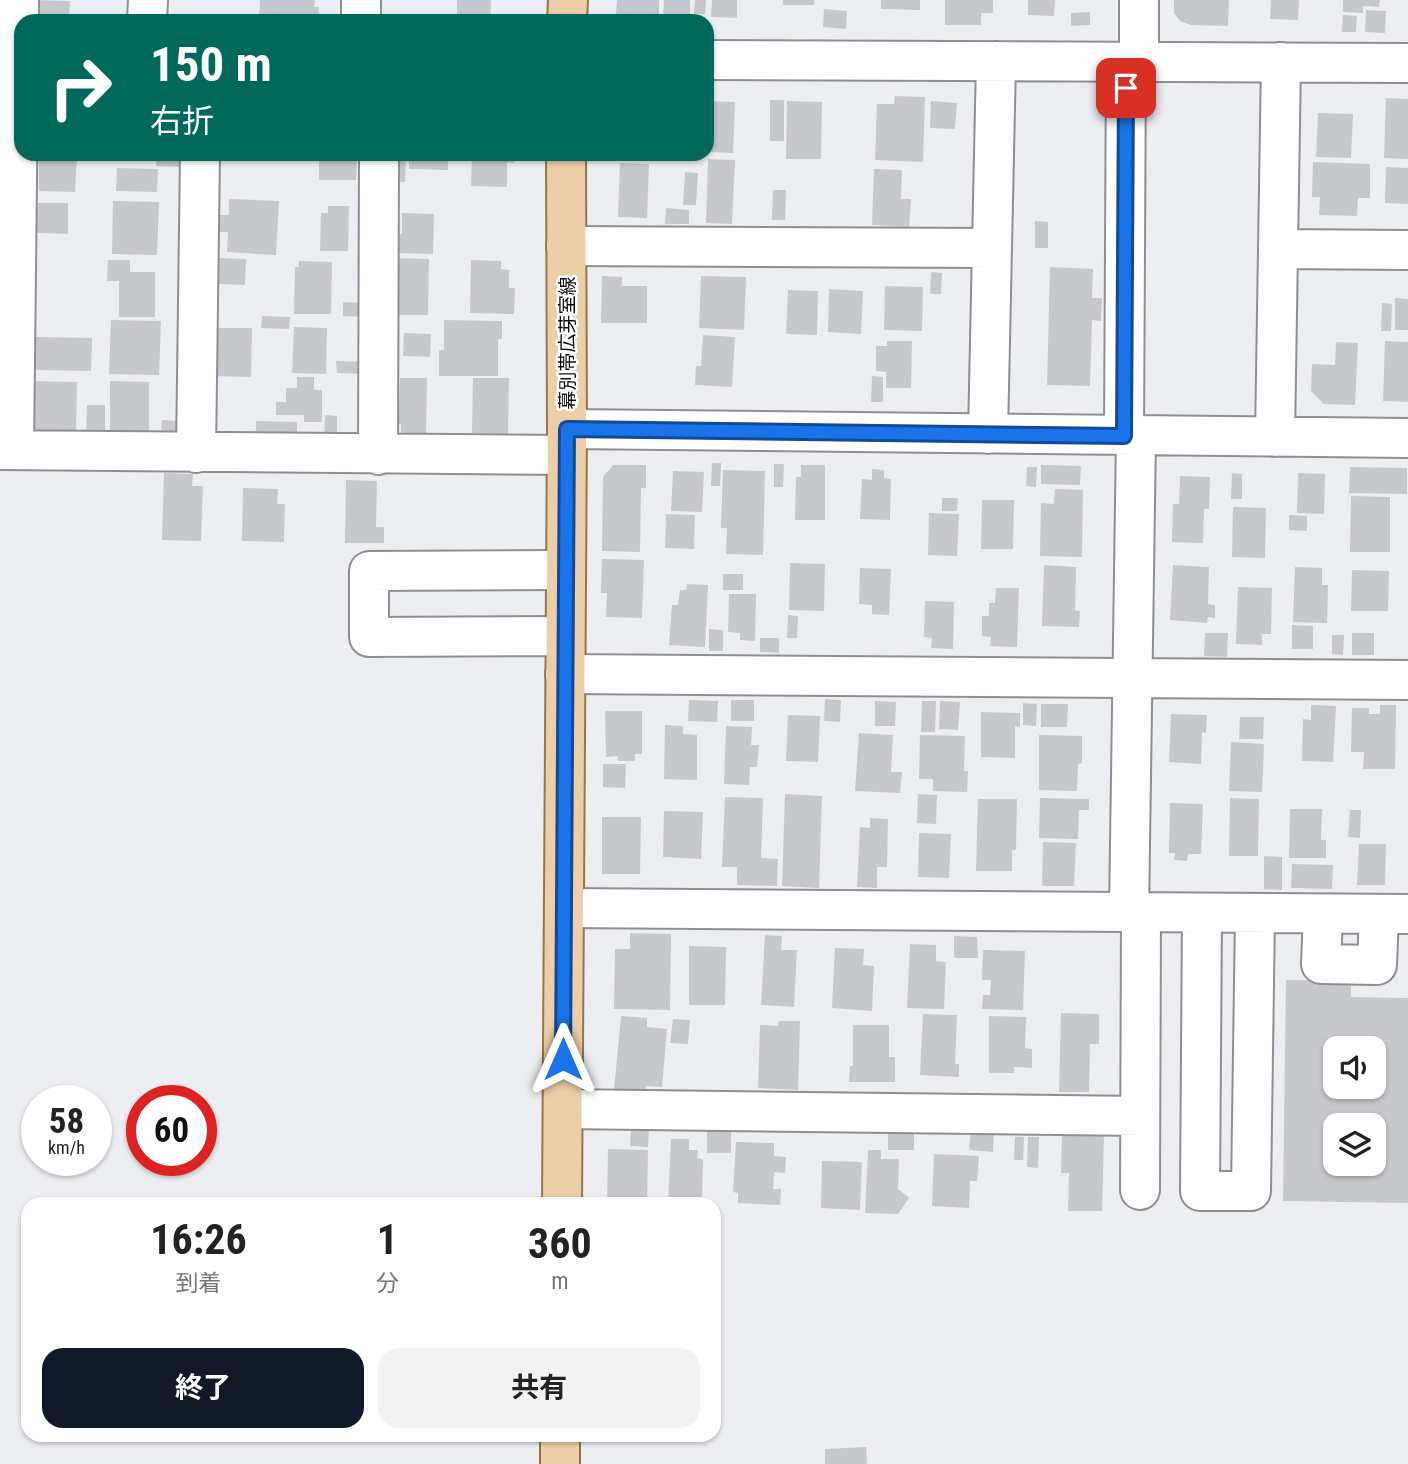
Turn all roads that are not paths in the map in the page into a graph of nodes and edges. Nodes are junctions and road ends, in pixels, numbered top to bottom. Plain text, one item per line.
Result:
1 (1139, 0) edge
2 (714, 60) edge
3 (13, 61) edge
4 (996, 61) junction
5 (1133, 61) junction
6 (1280, 62) junction
7 (1408, 63) edge
8 (200, 161) edge
9 (379, 161) edge
10 (566, 161) edge
11 (566, 246) junction
12 (992, 248) junction
13 (1279, 249) junction
14 (1408, 250) edge
15 (988, 434) junction
16 (1130, 436) junction
17 (1275, 437) junction
18 (1408, 438) edge
19 (567, 442) junction
20 (7, 450) edge
21 (196, 453) junction
22 (378, 454) junction
23 (565, 570) junction
24 (565, 636) junction
25 (565, 674) junction
26 (1131, 679) junction
27 (1408, 680) edge
28 (564, 908) junction
29 (1135, 913) junction
30 (1202, 914) junction
31 (1255, 914) junction
32 (1323, 914) junction
33 (1393, 914) edge
34 (1201, 1085) junction
35 (1253, 1086) junction
36 (562, 1109) junction
37 (1140, 1116) junction
38 (1140, 1190) dead end
39 (562, 1197) edge
40 (560, 1442) edge
41 (560, 1464) edge

1 - 5 street
2 - 4 street
3 - 20 street
4 - 5 street
4 - 12 street
5 - 6 street
5 - 16 street
6 - 7 street
6 - 13 street
8 - 21 street
9 - 22 street
10 - 11 main road, 幕別帯広芽室線
11 - 12 street
11 - 19 main road, 幕別帯広芽室線
12 - 15 street
13 - 14 street
13 - 17 street
15 - 16 street
15 - 19 street
16 - 17 street
16 - 26 street
17 - 18 street
19 - 22 street
19 - 23 main road, 幕別帯広芽室線
20 - 21 street
21 - 22 street
23 - 24 main road, 幕別帯広芽室線
23 - 24 street
24 - 25 main road, 幕別帯広芽室線
25 - 26 street
25 - 28 main road, 幕別帯広芽室線
26 - 27 street
26 - 29 street
28 - 29 street
28 - 36 main road, 幕別帯広芽室線
29 - 30 street
29 - 37 street
30 - 31 street
30 - 34 street
31 - 32 street
31 - 35 street
32 - 33 street
32 - 33 street
34 - 35 street
34 - 35 street
36 - 37 street
36 - 39 main road, 幕別帯広芽室線
37 - 38 street
40 - 41 main road

